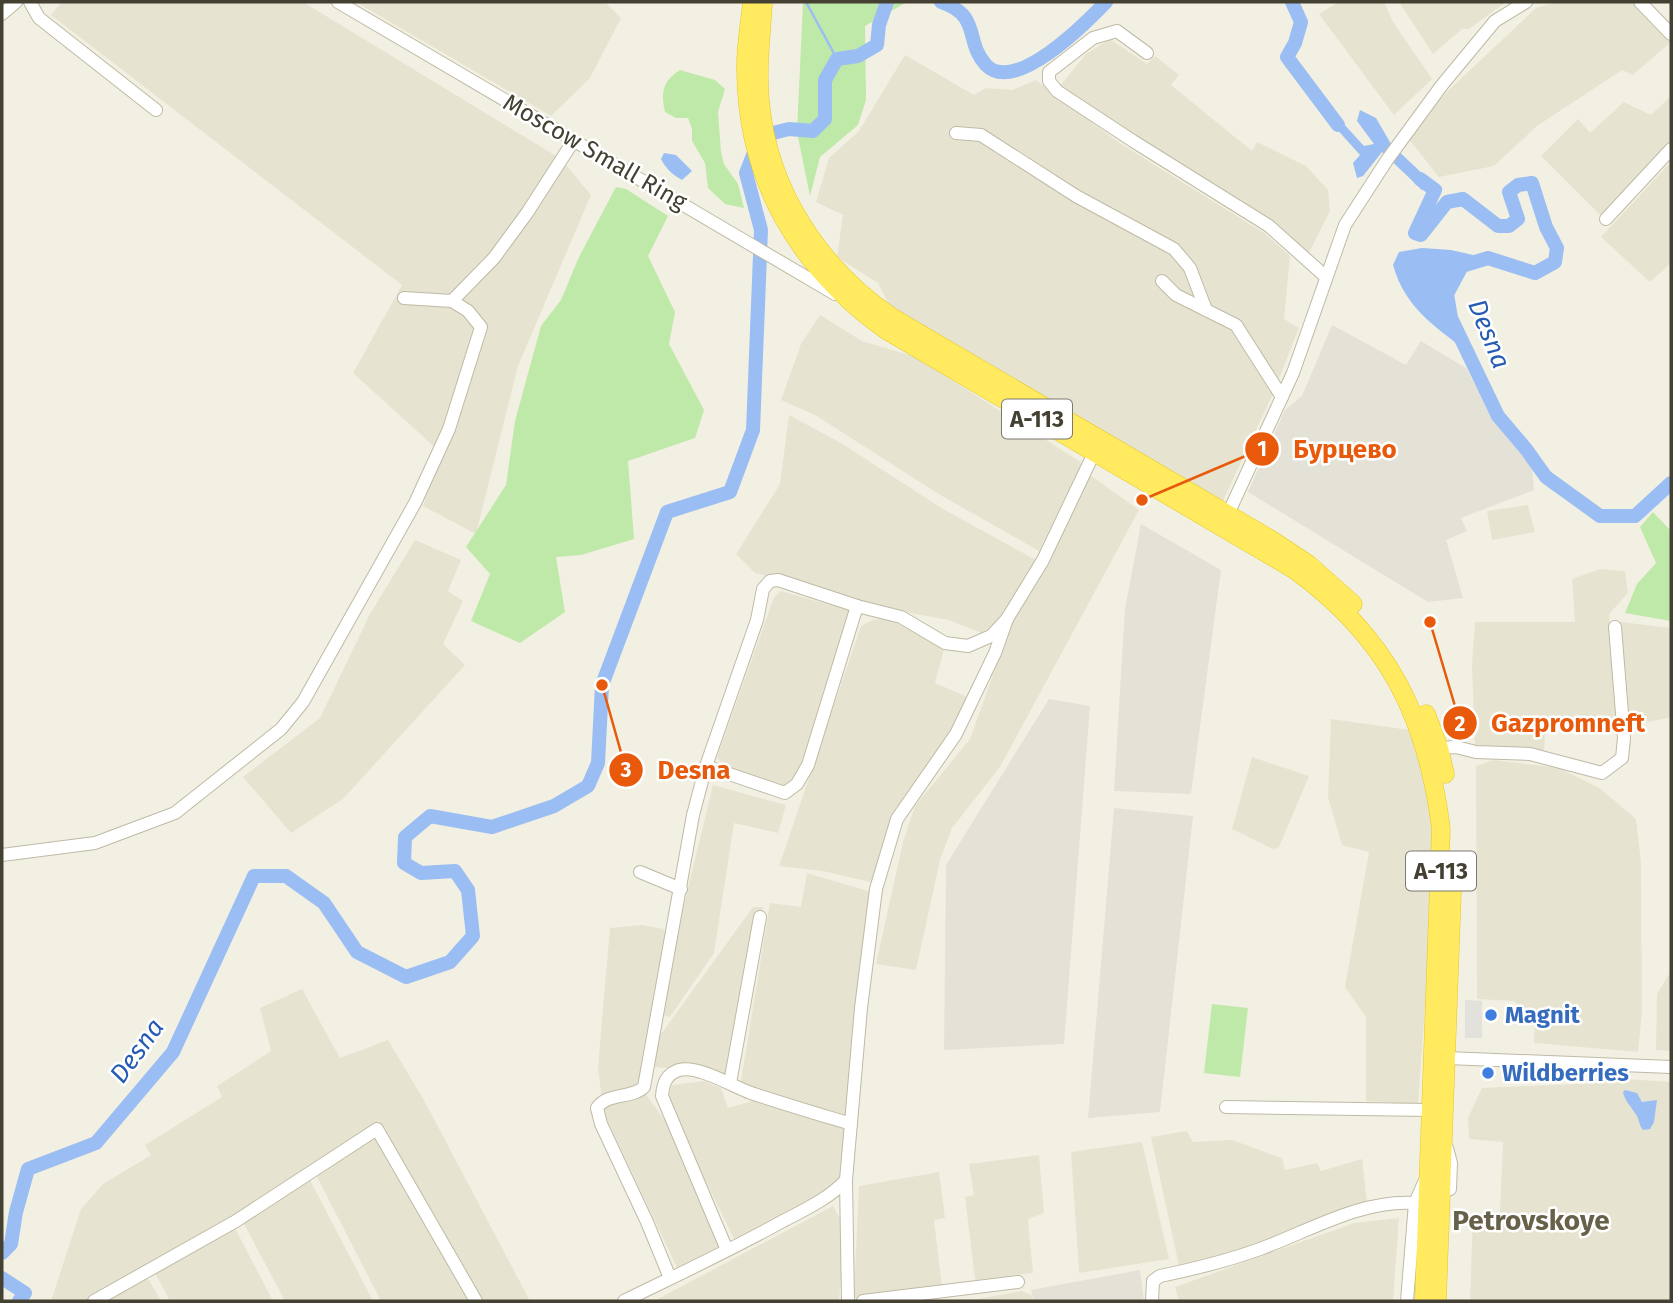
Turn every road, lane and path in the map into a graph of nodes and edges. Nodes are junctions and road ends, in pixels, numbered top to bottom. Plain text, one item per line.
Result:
1 (16, 2) edge
2 (30, 2) edge
3 (338, 2) edge
4 (752, 2) edge
5 (764, 2) edge
6 (1526, 2) edge
7 (1640, 2) edge
8 (2, 14) edge
9 (1671, 34) edge
10 (1147, 53) dead end
11 (752, 69) junction
12 (156, 110) dead end
13 (956, 133) dead end
14 (574, 140) junction
15 (1671, 149) edge
16 (1606, 219) dead end
17 (806, 243) junction
18 (1326, 277) junction
19 (1161, 281) dead end
20 (404, 298) dead end
21 (452, 301) junction
22 (852, 304) junction
23 (1206, 310) junction
24 (1282, 397) junction
25 (1094, 453) junction
26 (1228, 514) junction
27 (858, 606) junction
28 (1007, 620) junction
29 (1615, 627) dead end
30 (1439, 748) junction
31 (706, 766) junction
32 (2, 855) edge
33 (640, 872) dead end
34 (681, 889) junction
35 (760, 917) dead end
36 (1447, 1058) junction
37 (1671, 1067) edge
38 (730, 1083) junction
39 (1226, 1107) dead end
40 (1430, 1110) junction
41 (851, 1124) junction
42 (1444, 1136) junction
43 (1429, 1171) junction
44 (846, 1180) junction
45 (1415, 1202) junction
46 (727, 1250) junction
47 (670, 1278) junction
48 (1018, 1282) dead end
49 (94, 1301) edge
50 (475, 1301) edge
51 (624, 1301) edge
52 (848, 1301) edge
53 (863, 1301) edge
54 (1152, 1301) edge
55 (1407, 1301) edge
56 (1424, 1301) edge
57 (1437, 1301) edge
58 (1445, 1301) edge

1 - 8 street
2 - 12 street
3 - 14 street, Moscow Small Ring
4 - 11 highway, А-113
5 - 11 highway, А-113
6 - 18 street
7 - 9 street
10 - 18 street
11 - 17 highway, А-113
13 - 23 street
14 - 21 street
14 - 22 street, Moscow Small Ring
15 - 16 street
17 - 22 highway, А-113
17 - 26 highway, А-113
18 - 24 street
19 - 23 street
20 - 21 street
21 - 32 street
22 - 25 highway, А-113
23 - 24 street
24 - 26 street
25 - 28 street
25 - 40 highway, А-113
26 - 30 highway, А-113
27 - 28 street
27 - 31 street
27 - 31 street
28 - 41 street
29 - 30 street
30 - 36 highway, А-113
31 - 34 street
33 - 34 street
34 - 47 street
35 - 38 street
36 - 37 street
36 - 42 highway, А-113
38 - 41 street
38 - 46 street
39 - 40 street
40 - 43 highway, А-113
41 - 44 street
42 - 57 highway, А-113
42 - 58 street
43 - 45 street
43 - 56 highway, А-113
44 - 46 street
44 - 52 street
45 - 54 street
45 - 55 street
46 - 47 street
47 - 51 street
48 - 53 street
49 - 50 street

